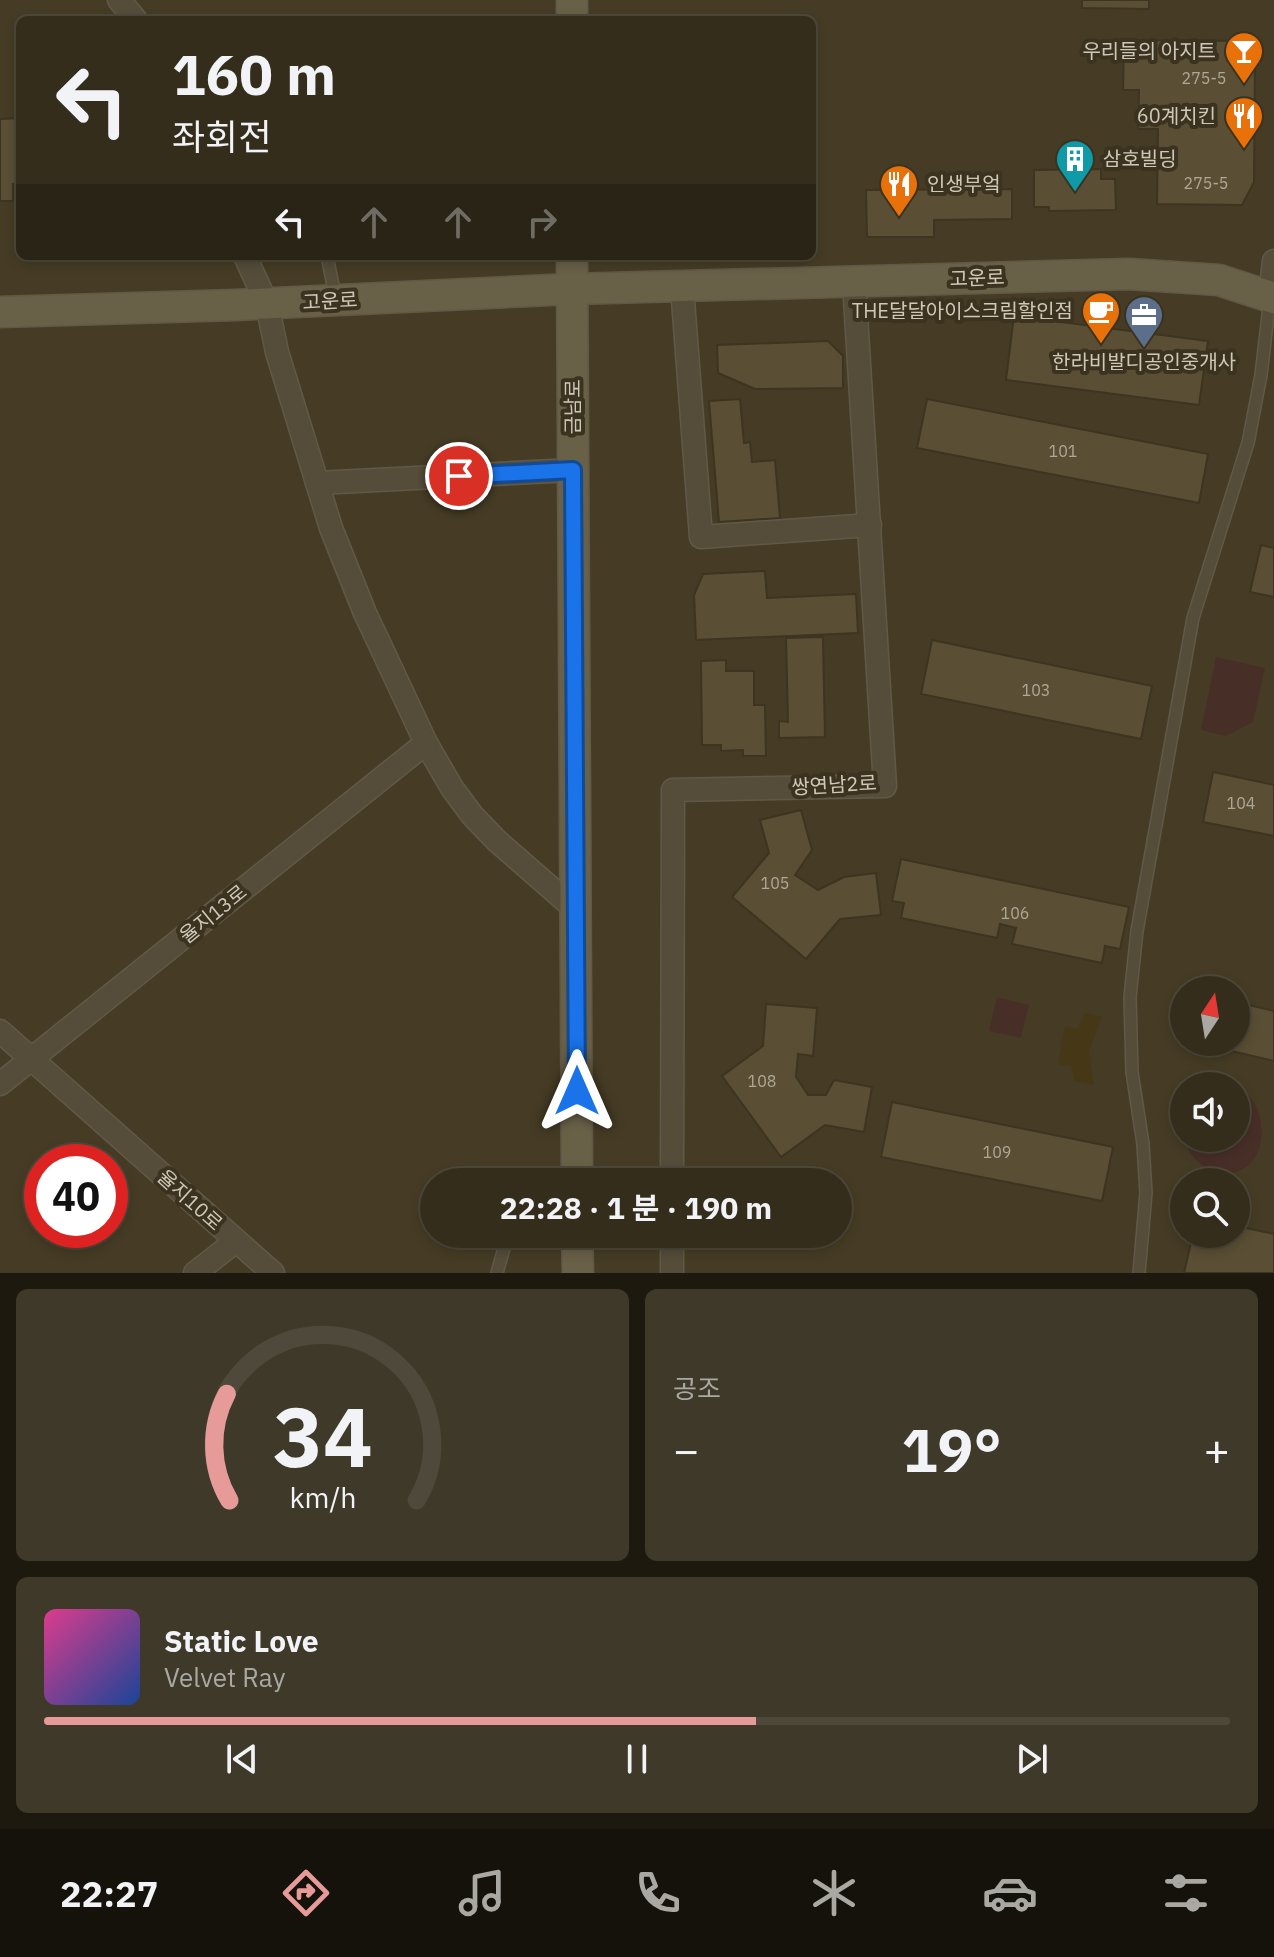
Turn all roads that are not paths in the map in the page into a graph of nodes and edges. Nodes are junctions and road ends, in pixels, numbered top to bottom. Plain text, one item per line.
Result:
1 (119, 0) edge
2 (133, 16) edge
3 (247, 260) edge
4 (328, 260) edge
5 (572, 260) edge
6 (1274, 261) edge
7 (854, 282) junction
8 (682, 287) junction
9 (572, 289) junction
10 (1272, 297) edge
11 (336, 300) junction
12 (267, 304) junction
13 (0, 312) edge
14 (573, 470) junction
15 (317, 483) junction
16 (870, 525) junction
17 (426, 743) junction
18 (575, 909) junction
19 (0, 1031) edge
20 (32, 1059) junction
21 (0, 1084) edge
22 (577, 1168) edge
23 (672, 1168) edge
24 (236, 1241) junction
25 (504, 1248) edge
26 (577, 1248) edge
27 (672, 1248) edge
28 (195, 1273) edge
29 (273, 1273) edge
30 (497, 1273) edge
31 (578, 1273) edge
32 (672, 1273) edge
33 (1139, 1273) edge

1 - 2 street
3 - 12 street
4 - 11 lane
5 - 9 street, 금남로
6 - 10 street
7 - 8 street, 고운로
7 - 10 street, 고운로
7 - 16 street, 쌍연남2로
8 - 9 street, 고운로
8 - 16 street
9 - 11 street, 고운로
9 - 14 street, 금남로
10 - 33 lane
11 - 12 street, 고운로
12 - 13 street, 고운로
12 - 15 street
14 - 15 street
14 - 18 street, 금남로
15 - 17 street
16 - 23 street, 쌍연남2로
17 - 18 street
17 - 20 street, 율지13로
18 - 22 street, 금남로
19 - 20 street, 율지10로
20 - 21 street, 율지13로
20 - 24 street, 율지10로
24 - 28 street
24 - 29 street, 율지10로
25 - 30 lane
26 - 31 street
27 - 32 street

